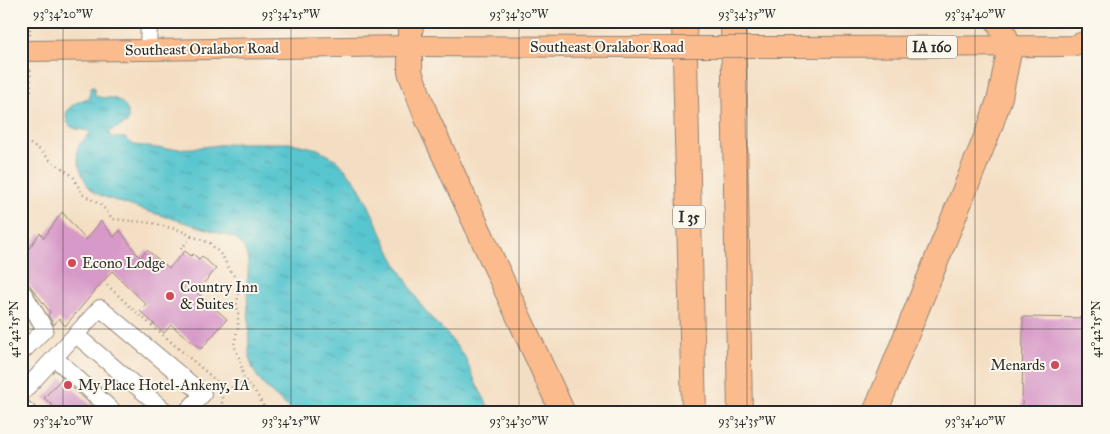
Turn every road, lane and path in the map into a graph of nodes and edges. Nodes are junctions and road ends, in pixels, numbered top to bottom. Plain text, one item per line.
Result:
1 (149, 21) edge
2 (412, 21) edge
3 (684, 21) edge
4 (734, 21) edge
5 (998, 21) edge
6 (30, 22) edge
7 (21, 24) edge
8 (410, 46) junction
9 (1010, 47) junction
10 (1083, 47) edge
11 (148, 50) junction
12 (25, 51) edge
13 (21, 129) edge
14 (21, 140) edge
15 (21, 154) edge
16 (21, 166) edge
17 (192, 236) junction
18 (181, 249) dead end
19 (107, 285) dead end
20 (22, 294) edge
21 (76, 335) junction
22 (21, 353) edge
23 (55, 358) junction
24 (245, 380) junction
25 (227, 390) junction
26 (21, 394) edge
27 (21, 406) edge
28 (29, 413) edge
29 (116, 413) edge
30 (168, 413) edge
31 (185, 413) edge
32 (224, 413) edge
33 (268, 413) edge
34 (563, 413) edge
35 (694, 413) edge
36 (740, 413) edge
37 (875, 413) edge

1 - 11 lane
2 - 8 highway
3 - 35 highway, I 35
4 - 36 highway
5 - 9 highway
6 - 7 path
6 - 12 path
8 - 9 main road, Southeast Oralabor Road / IA 160, bridge
8 - 11 main road, Southeast Oralabor Road
8 - 34 highway
9 - 10 main road, Southeast Oralabor Road / IA 160
9 - 37 highway
11 - 12 main road, Southeast Oralabor Road
12 - 13 path
14 - 17 path
15 - 16 path
17 - 18 path
17 - 24 path
19 - 25 path
20 - 22 lane
21 - 23 lane
21 - 30 lane
21 - 31 lane
23 - 26 lane
23 - 29 lane
24 - 25 path
24 - 33 path
25 - 32 path
27 - 28 lane

